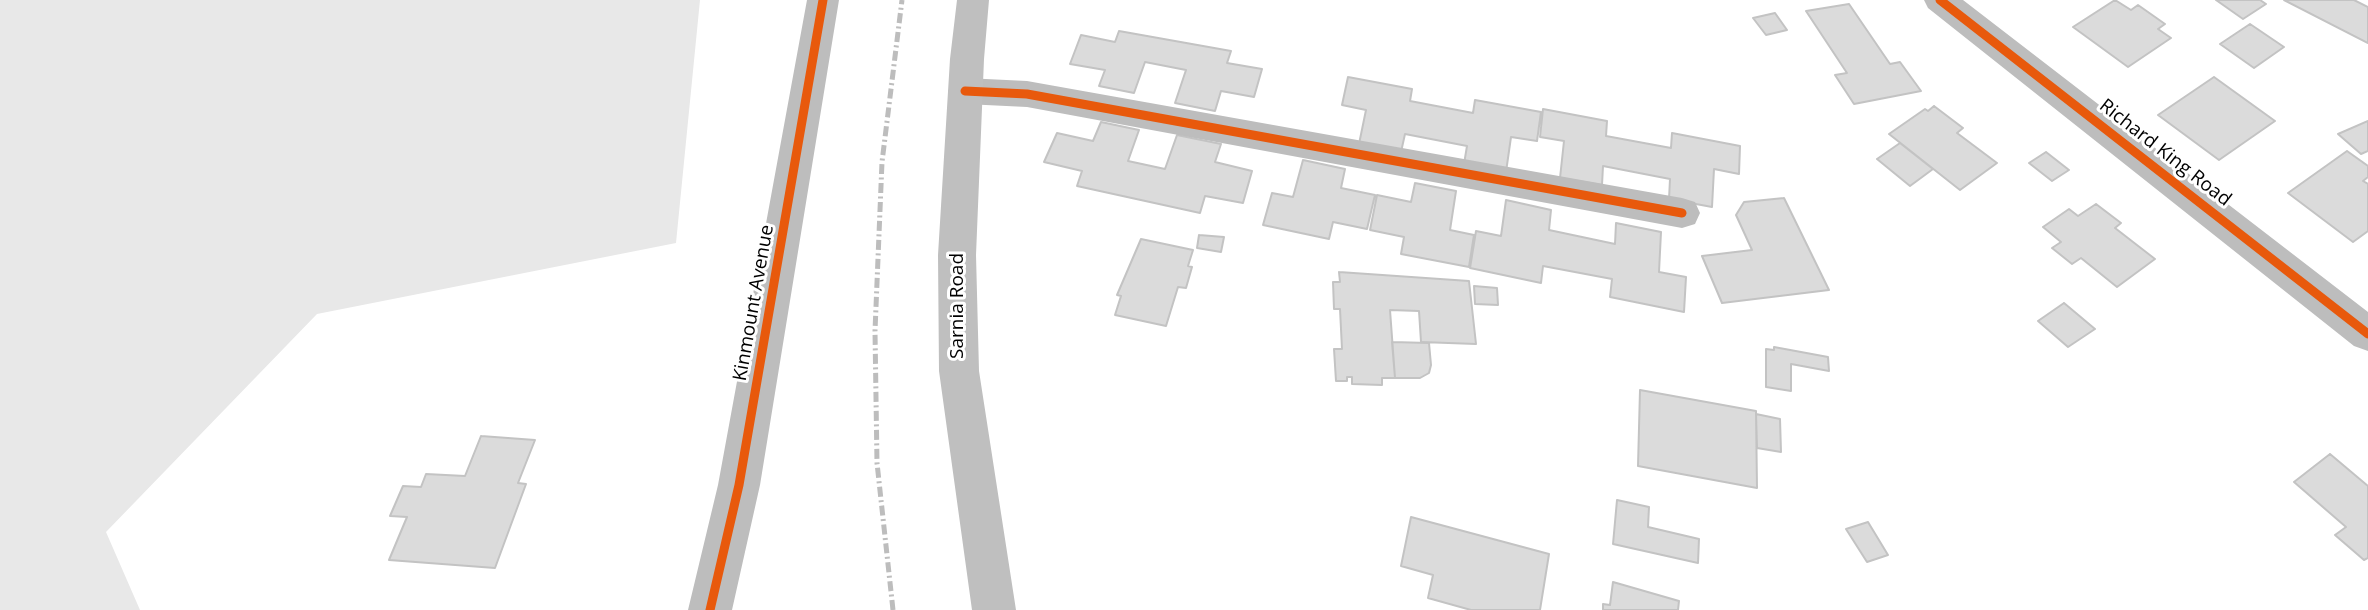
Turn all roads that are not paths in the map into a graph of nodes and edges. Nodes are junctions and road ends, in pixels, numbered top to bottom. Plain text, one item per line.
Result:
1 (823, 0) edge
2 (974, 0) edge
3 (1940, 0) edge
4 (965, 91) junction
5 (1682, 213) dead end
6 (2368, 334) edge
7 (710, 610) edge
8 (994, 610) edge

1 - 7 street, Kinmount Avenue
2 - 4 main road, Sarnia Road
3 - 6 street, Richard King Road
4 - 5 street
4 - 8 main road, Sarnia Road

